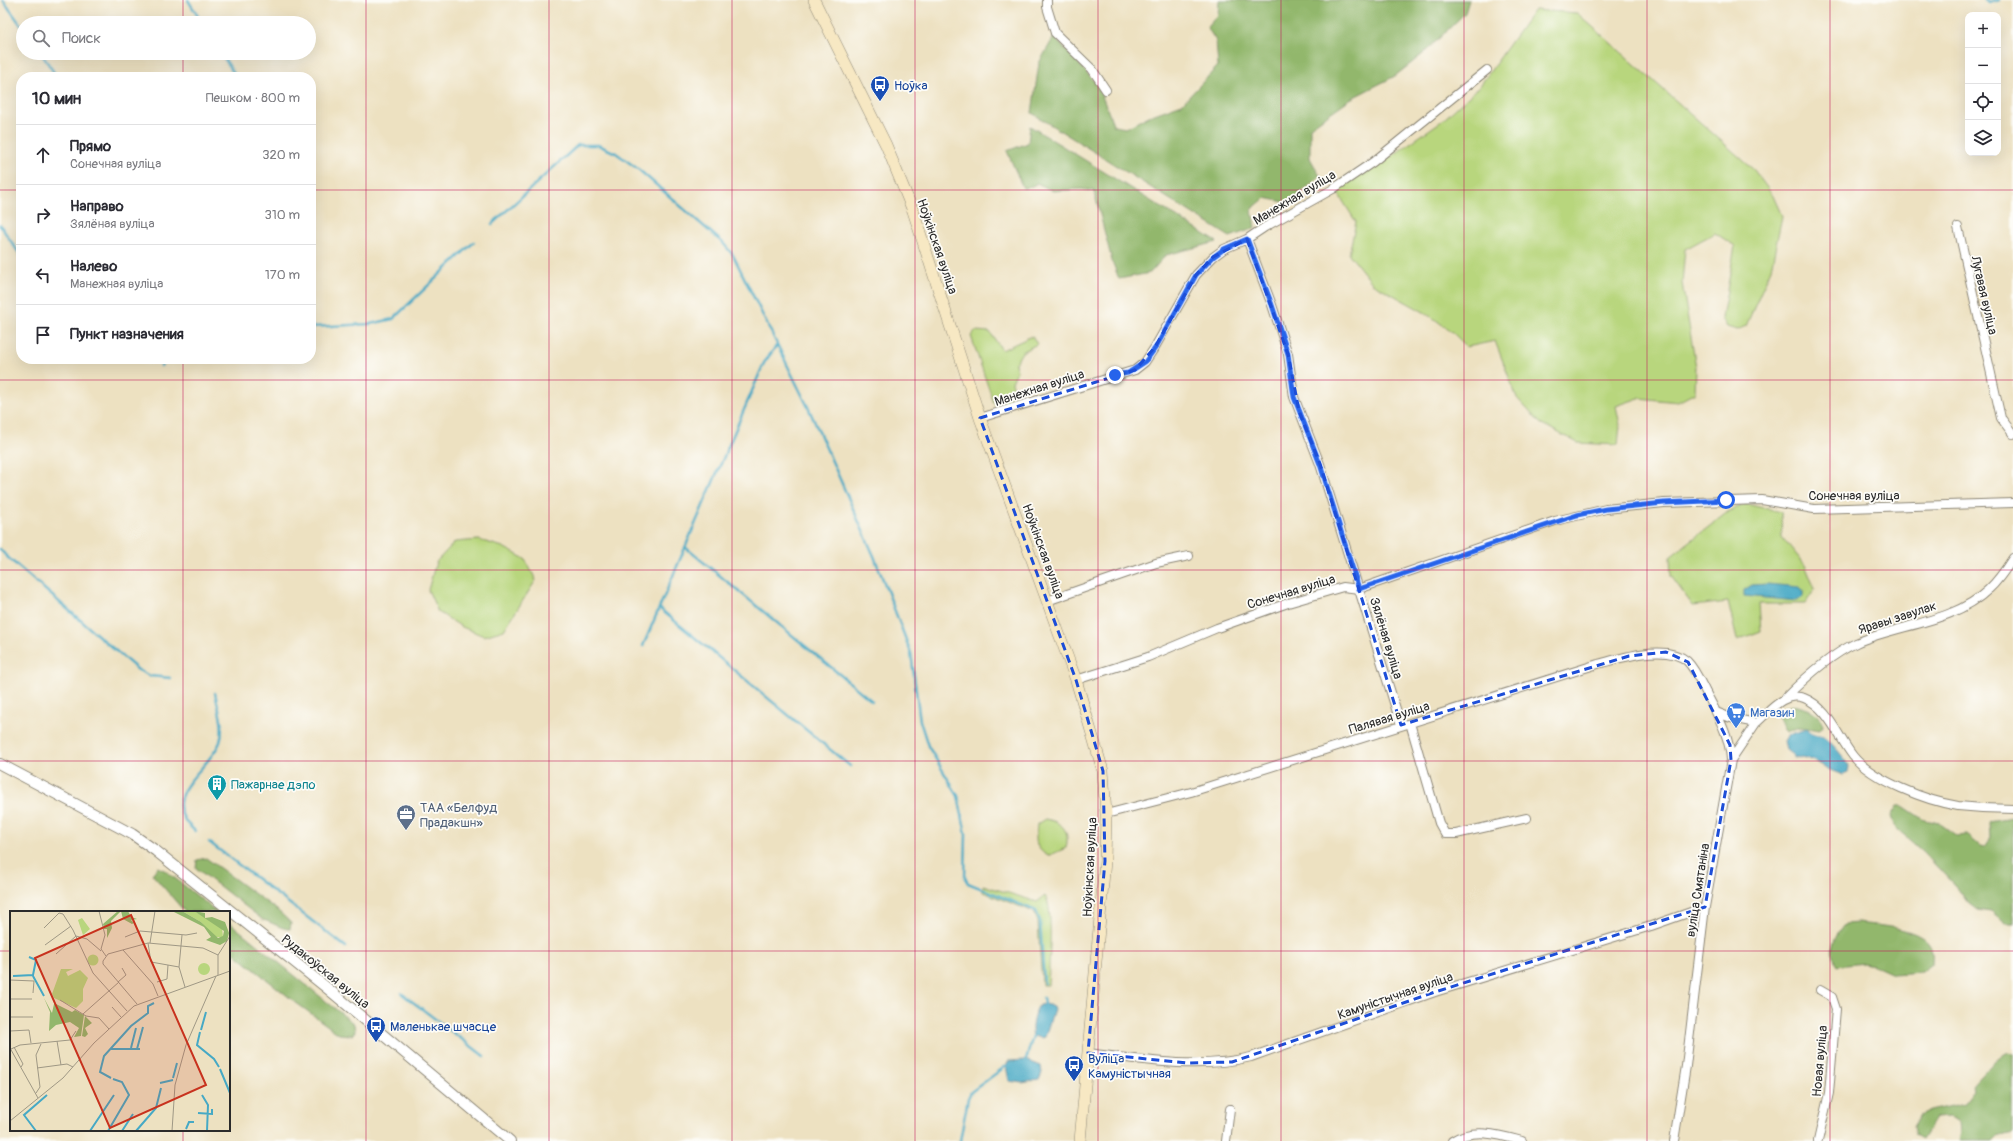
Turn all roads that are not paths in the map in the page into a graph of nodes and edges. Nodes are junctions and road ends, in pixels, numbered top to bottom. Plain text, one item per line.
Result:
1 (814, 0) edge
2 (1048, 0) edge
3 (1487, 70) dead end
4 (1106, 90) dead end
5 (1958, 227) dead end
6 (1247, 239) junction
7 (980, 418) junction
8 (2013, 434) edge
9 (2013, 503) edge
10 (1189, 556) dead end
11 (2013, 558) edge
12 (1359, 589) junction
13 (1047, 601) junction
14 (1680, 656) joint
15 (1076, 680) junction
16 (1786, 698) junction
17 (1716, 712) junction
18 (1410, 723) junction
19 (1756, 724) junction
20 (1401, 725) junction
21 (1731, 760) junction
22 (0, 764) edge
23 (2013, 810) edge
24 (1106, 814) junction
25 (1527, 818) dead end
26 (1704, 906) junction
27 (1820, 990) dead end
28 (1088, 1053) junction
29 (1230, 1109) dead end
30 (510, 1141) edge
31 (1080, 1141) edge
32 (1226, 1141) edge
33 (1452, 1141) edge
34 (1522, 1141) edge
35 (1674, 1141) edge
36 (1818, 1141) edge

1 - 7 main road, Ноўкінская вуліца
2 - 4 street
3 - 6 street, Манежная вуліца
5 - 8 street, Лугавая вуліца
6 - 7 street, Манежная вуліца
6 - 12 street, Зялёная вуліца
7 - 13 main road, Ноўкінская вуліца
9 - 12 street, Сонечная вуліца
10 - 13 street
11 - 16 street, Яравы завулак
12 - 15 street, Сонечная вуліца
12 - 20 street, Зялёная вуліца
13 - 15 main road, Ноўкінская вуліца
14 - 17 street, вуліца Смятаніна
14 - 18 street, Палявая вуліца
15 - 24 main road, Ноўкінская вуліца
16 - 19 street, Яравы завулак
16 - 23 street
17 - 19 street
17 - 21 street, вуліца Смятаніна
18 - 20 street, Палявая вуліца
18 - 25 street
19 - 21 street, Яравы завулак
20 - 24 street, Палявая вуліца
21 - 26 street, вуліца Смятаніна
22 - 30 street, Рудакоўская вуліца
24 - 28 main road, Ноўкінская вуліца
26 - 28 street, Камуністычная вуліца
26 - 35 street, вуліца Смятаніна
27 - 36 street, Новая вуліца
28 - 31 main road, Ноўкінская вуліца
29 - 32 street
33 - 34 street

